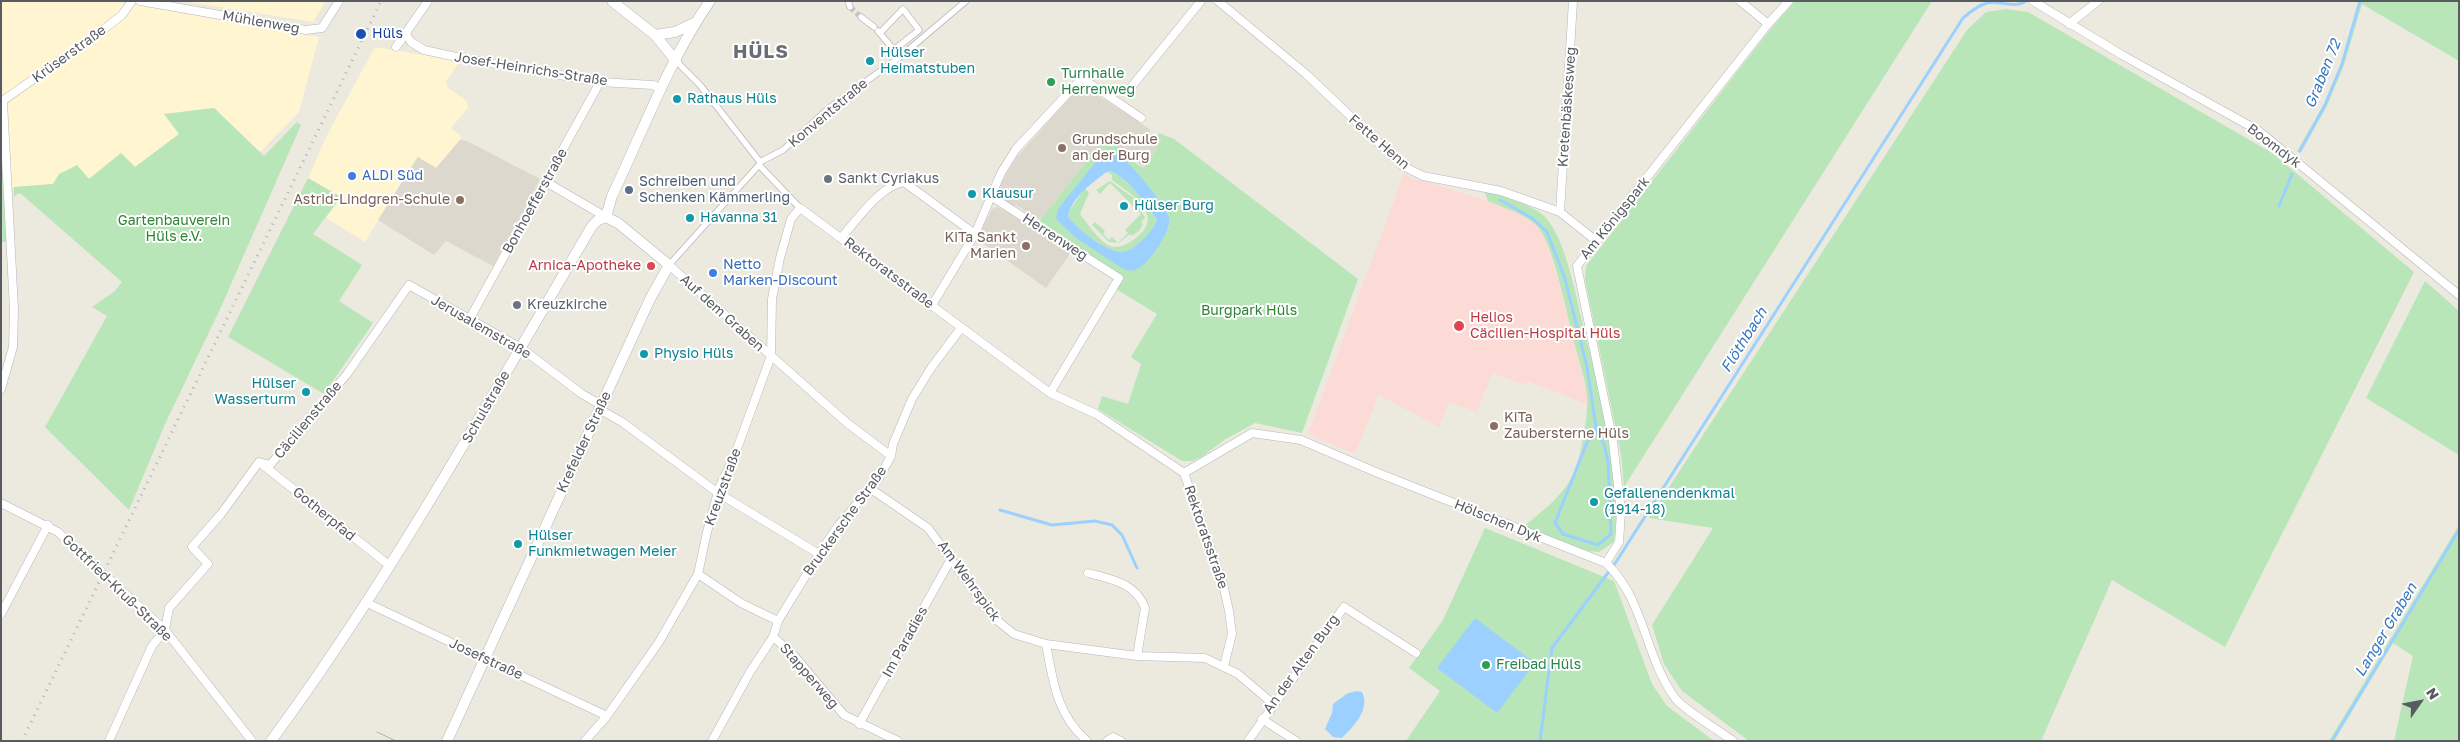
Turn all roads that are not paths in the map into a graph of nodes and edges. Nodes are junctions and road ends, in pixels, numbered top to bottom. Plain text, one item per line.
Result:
1 (132, 1) edge
2 (140, 1) edge
3 (339, 1) edge
4 (428, 1) edge
5 (612, 1) edge
6 (710, 1) edge
7 (966, 1) edge
8 (1202, 1) edge
9 (1218, 1) edge
10 (1573, 1) edge
11 (1740, 1) edge
12 (1788, 1) edge
13 (2098, 1) edge
14 (2034, 2) edge
15 (861, 17) tunnel mouth
16 (696, 22) junction
17 (1768, 24) junction
18 (2069, 24) junction
19 (878, 30) junction
20 (919, 30) junction
21 (406, 34) junction
22 (655, 36) junction
23 (923, 37) junction
24 (396, 48) dead end
25 (894, 50) junction
26 (900, 56) junction
27 (676, 61) junction
28 (600, 82) junction
29 (662, 88) junction
30 (1128, 91) dead end
31 (2, 102) edge
32 (1141, 118) dead end
33 (759, 164) junction
34 (546, 182) junction
35 (992, 197) junction
36 (800, 208) junction
37 (1560, 212) junction
38 (606, 217) junction
39 (975, 234) junction
40 (841, 238) junction
41 (1595, 240) junction
42 (669, 265) junction
43 (409, 285) joint
44 (2459, 295) edge
45 (932, 305) junction
46 (469, 320) junction
47 (961, 328) junction
48 (521, 348) junction
49 (771, 356) junction
50 (1, 389) edge
51 (1050, 393) junction
52 (600, 407) junction
53 (891, 456) junction
54 (259, 462) junction
55 (1184, 473) junction
56 (871, 489) junction
57 (718, 493) junction
58 (1, 503) edge
59 (48, 525) junction
60 (819, 554) junction
61 (951, 559) junction
62 (1606, 563) junction
63 (390, 566) junction
64 (1088, 572) dead end
65 (698, 574) junction
66 (365, 602) junction
67 (1, 614) edge
68 (778, 622) junction
69 (165, 630) junction
70 (773, 636) junction
71 (1046, 644) junction
72 (1416, 653) dead end
73 (1137, 656) junction
74 (486, 659) junction
75 (1224, 666) junction
76 (1272, 703) junction
77 (607, 716) junction
78 (1262, 719) junction
79 (858, 724) junction
80 (109, 741) edge
81 (252, 741) edge
82 (271, 741) edge
83 (447, 741) edge
84 (585, 741) edge
85 (712, 741) edge
86 (898, 741) edge
87 (1087, 741) edge
88 (1107, 741) edge
89 (1121, 741) edge
90 (1248, 741) edge
91 (1296, 741) edge
92 (1733, 741) edge

1 - 31 street, Krüserstraße
2 - 3 street, Mühlenweg
4 - 21 street
5 - 22 street
6 - 16 street
7 - 23 street, Konventstraße
8 - 30 street
9 - 37 street, Fette Henn
10 - 37 street, Kretenbäskesweg
11 - 17 street
12 - 17 street, Am Königspark
13 - 18 street
14 - 18 street, Boomdyk
15 - 19 street
16 - 22 street
16 - 27 street
17 - 41 street, Am Königspark
18 - 44 street, Boomdyk
19 - 20 street
19 - 25 street
20 - 23 street
20 - 25 street
21 - 24 street
21 - 28 street, Josef-Heinrichs-Straße
22 - 27 street
23 - 26 street, Konventstraße
25 - 26 street
26 - 33 street, Konventstraße
27 - 29 street
27 - 33 street
28 - 29 street, Josef-Heinrichs-Straße
28 - 34 street, Bonhoefferstraße
29 - 38 street
31 - 50 street
32 - 35 street
33 - 36 street
33 - 42 street, Krefelder Straße
34 - 38 street, Auf dem Graben
34 - 46 street, Bonhoefferstraße
35 - 39 street
35 - 51 street, Herrenweg
36 - 40 street, Rektoratsstraße
36 - 49 street, Kreuzstraße
37 - 41 street, Fette Henn
38 - 42 street, Auf dem Graben
38 - 48 street, Schulstraße
39 - 40 street
39 - 45 street
40 - 45 street, Rektoratsstraße
41 - 62 street, Am Königspark
42 - 49 street, Auf dem Graben
42 - 52 street, Krefelder Straße
43 - 46 street, Jerusalemstraße
43 - 54 street, Cäcilienstraße
45 - 47 street, Rektoratsstraße
46 - 48 street, Jerusalemstraße
47 - 51 street, Rektoratsstraße
47 - 53 street, Bruckersche Straße
48 - 52 street, Jerusalemstraße
48 - 63 street, Schulstraße
49 - 53 street, Auf dem Graben
49 - 57 street, Kreuzstraße
51 - 55 street, Rektoratsstraße
52 - 57 street, Jerusalemstraße
52 - 74 street, Krefelder Straße
53 - 56 street, Bruckersche Straße
54 - 63 street, Gotherpfad
54 - 69 street, Cäcilienstraße
55 - 62 street, Hölschen Dyk
55 - 75 street, Rektoratsstraße
56 - 60 street, Bruckersche Straße
56 - 61 street, Am Wehrspick
57 - 60 street, Jerusalemstraße
57 - 65 street, Kreuzstraße
58 - 59 street, Gottfried-Kruß-Straße
59 - 67 street
59 - 69 street, Gottfried-Kruß-Straße
60 - 68 street, Bruckersche Straße
61 - 71 street, Am Wehrspick
61 - 79 street, Im Paradies
62 - 92 street, Hölschen Dyk
63 - 66 street, Schulstraße
64 - 73 street
65 - 68 street
65 - 77 street, Kreuzstraße
66 - 74 street, Josefstraße
66 - 82 street, Schulstraße
68 - 70 street, Bruckersche Straße
69 - 80 street, Cäcilienstraße
69 - 81 street, Gottfried-Kruß-Straße
70 - 79 street, Stapperweg
70 - 85 street, Bruckersche Straße
71 - 73 street, Am Wehrspick
71 - 87 street
72 - 76 street, An der Alten Burg
73 - 75 street, Am Wehrspick
74 - 77 street, Josefstraße
74 - 83 street, Krefelder Straße
75 - 76 street, Am Wehrspick
76 - 78 street, An der Alten Burg
77 - 84 street, Kreuzstraße
78 - 90 street, An der Alten Burg
78 - 91 street, An der Alten Burg
79 - 86 street, Stapperweg
88 - 89 street

